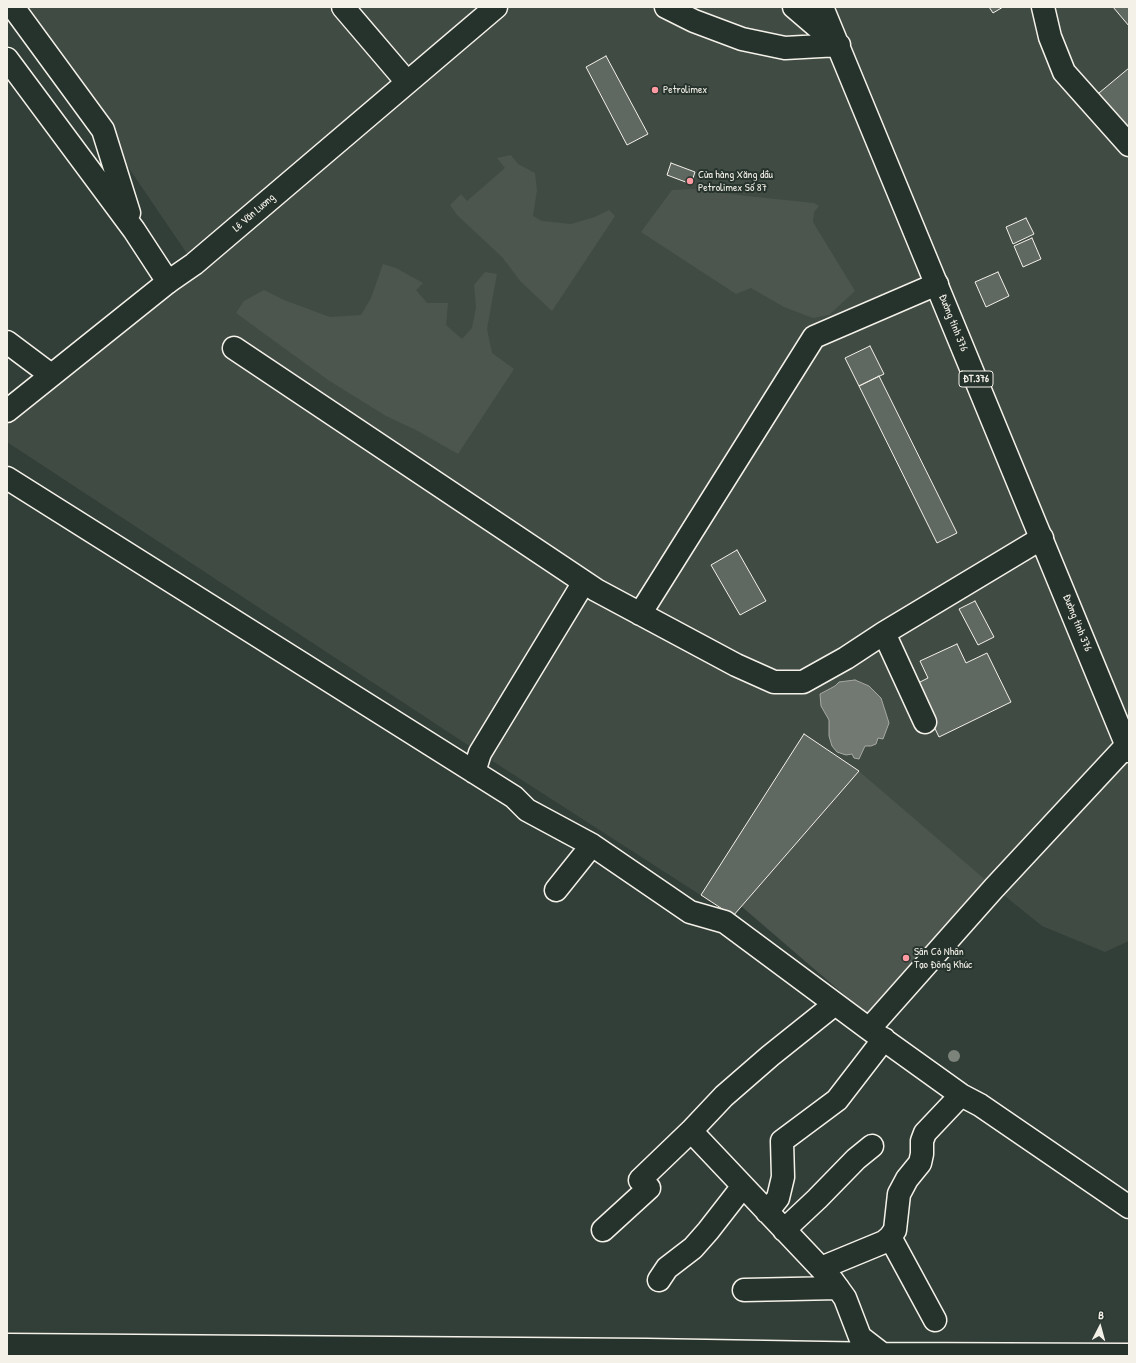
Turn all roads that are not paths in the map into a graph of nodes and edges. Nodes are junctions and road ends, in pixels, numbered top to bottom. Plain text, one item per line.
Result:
1 (14, 7) edge
2 (343, 7) edge
3 (496, 7) edge
4 (666, 7) edge
5 (794, 7) edge
6 (822, 7) edge
7 (1043, 7) edge
8 (838, 45) junction
9 (7, 58) edge
10 (407, 82) junction
11 (1129, 146) edge
12 (134, 230) junction
13 (168, 282) junction
14 (937, 284) junction
15 (7, 342) edge
16 (234, 348) dead end
17 (51, 376) junction
18 (7, 411) edge
19 (7, 478) edge
20 (1042, 538) junction
21 (584, 582) junction
22 (640, 614) junction
23 (884, 633) junction
24 (925, 722) dead end
25 (1128, 748) edge
26 (474, 772) junction
27 (592, 845) junction
28 (556, 890) dead end
29 (835, 1004) junction
30 (877, 1034) junction
31 (961, 1094) junction
32 (691, 1131) junction
33 (872, 1146) dead end
34 (743, 1186) junction
35 (1129, 1207) edge
36 (767, 1212) junction
37 (603, 1230) dead end
38 (784, 1230) junction
39 (890, 1237) junction
40 (821, 1268) junction
41 (659, 1280) dead end
42 (838, 1288) junction
43 (744, 1290) dead end
44 (935, 1320) dead end
45 (7, 1345) edge
46 (882, 1354) junction
47 (1129, 1355) edge

1 - 12 street
2 - 10 street
3 - 10 street, Lê Văn Lương
4 - 8 street
5 - 8 street
6 - 8 street, Đường tỉnh 376 / ĐT.376
7 - 11 street
8 - 14 street, Đường tỉnh 376 / ĐT.376
9 - 12 street
10 - 13 street, Lê Văn Lương
12 - 13 street
13 - 17 street, Lê Văn Lương
14 - 20 street, Đường tỉnh 376 / ĐT.376
14 - 22 street
15 - 17 street
16 - 21 street
17 - 18 street, Lê Văn Lương
19 - 26 street
20 - 23 street
20 - 25 street, Đường tỉnh 376 / ĐT.376
21 - 22 street
21 - 26 street
22 - 23 street
23 - 24 street
25 - 30 street
26 - 27 street
27 - 28 street
27 - 29 street
29 - 30 street
29 - 32 street
30 - 31 street
30 - 36 street
31 - 35 street
31 - 39 street
32 - 34 street
32 - 37 street
33 - 38 street
34 - 36 street
34 - 41 street
36 - 38 street
38 - 40 street
39 - 40 street
39 - 44 street
40 - 42 street
42 - 43 street
42 - 46 street
45 - 46 street
46 - 47 street

